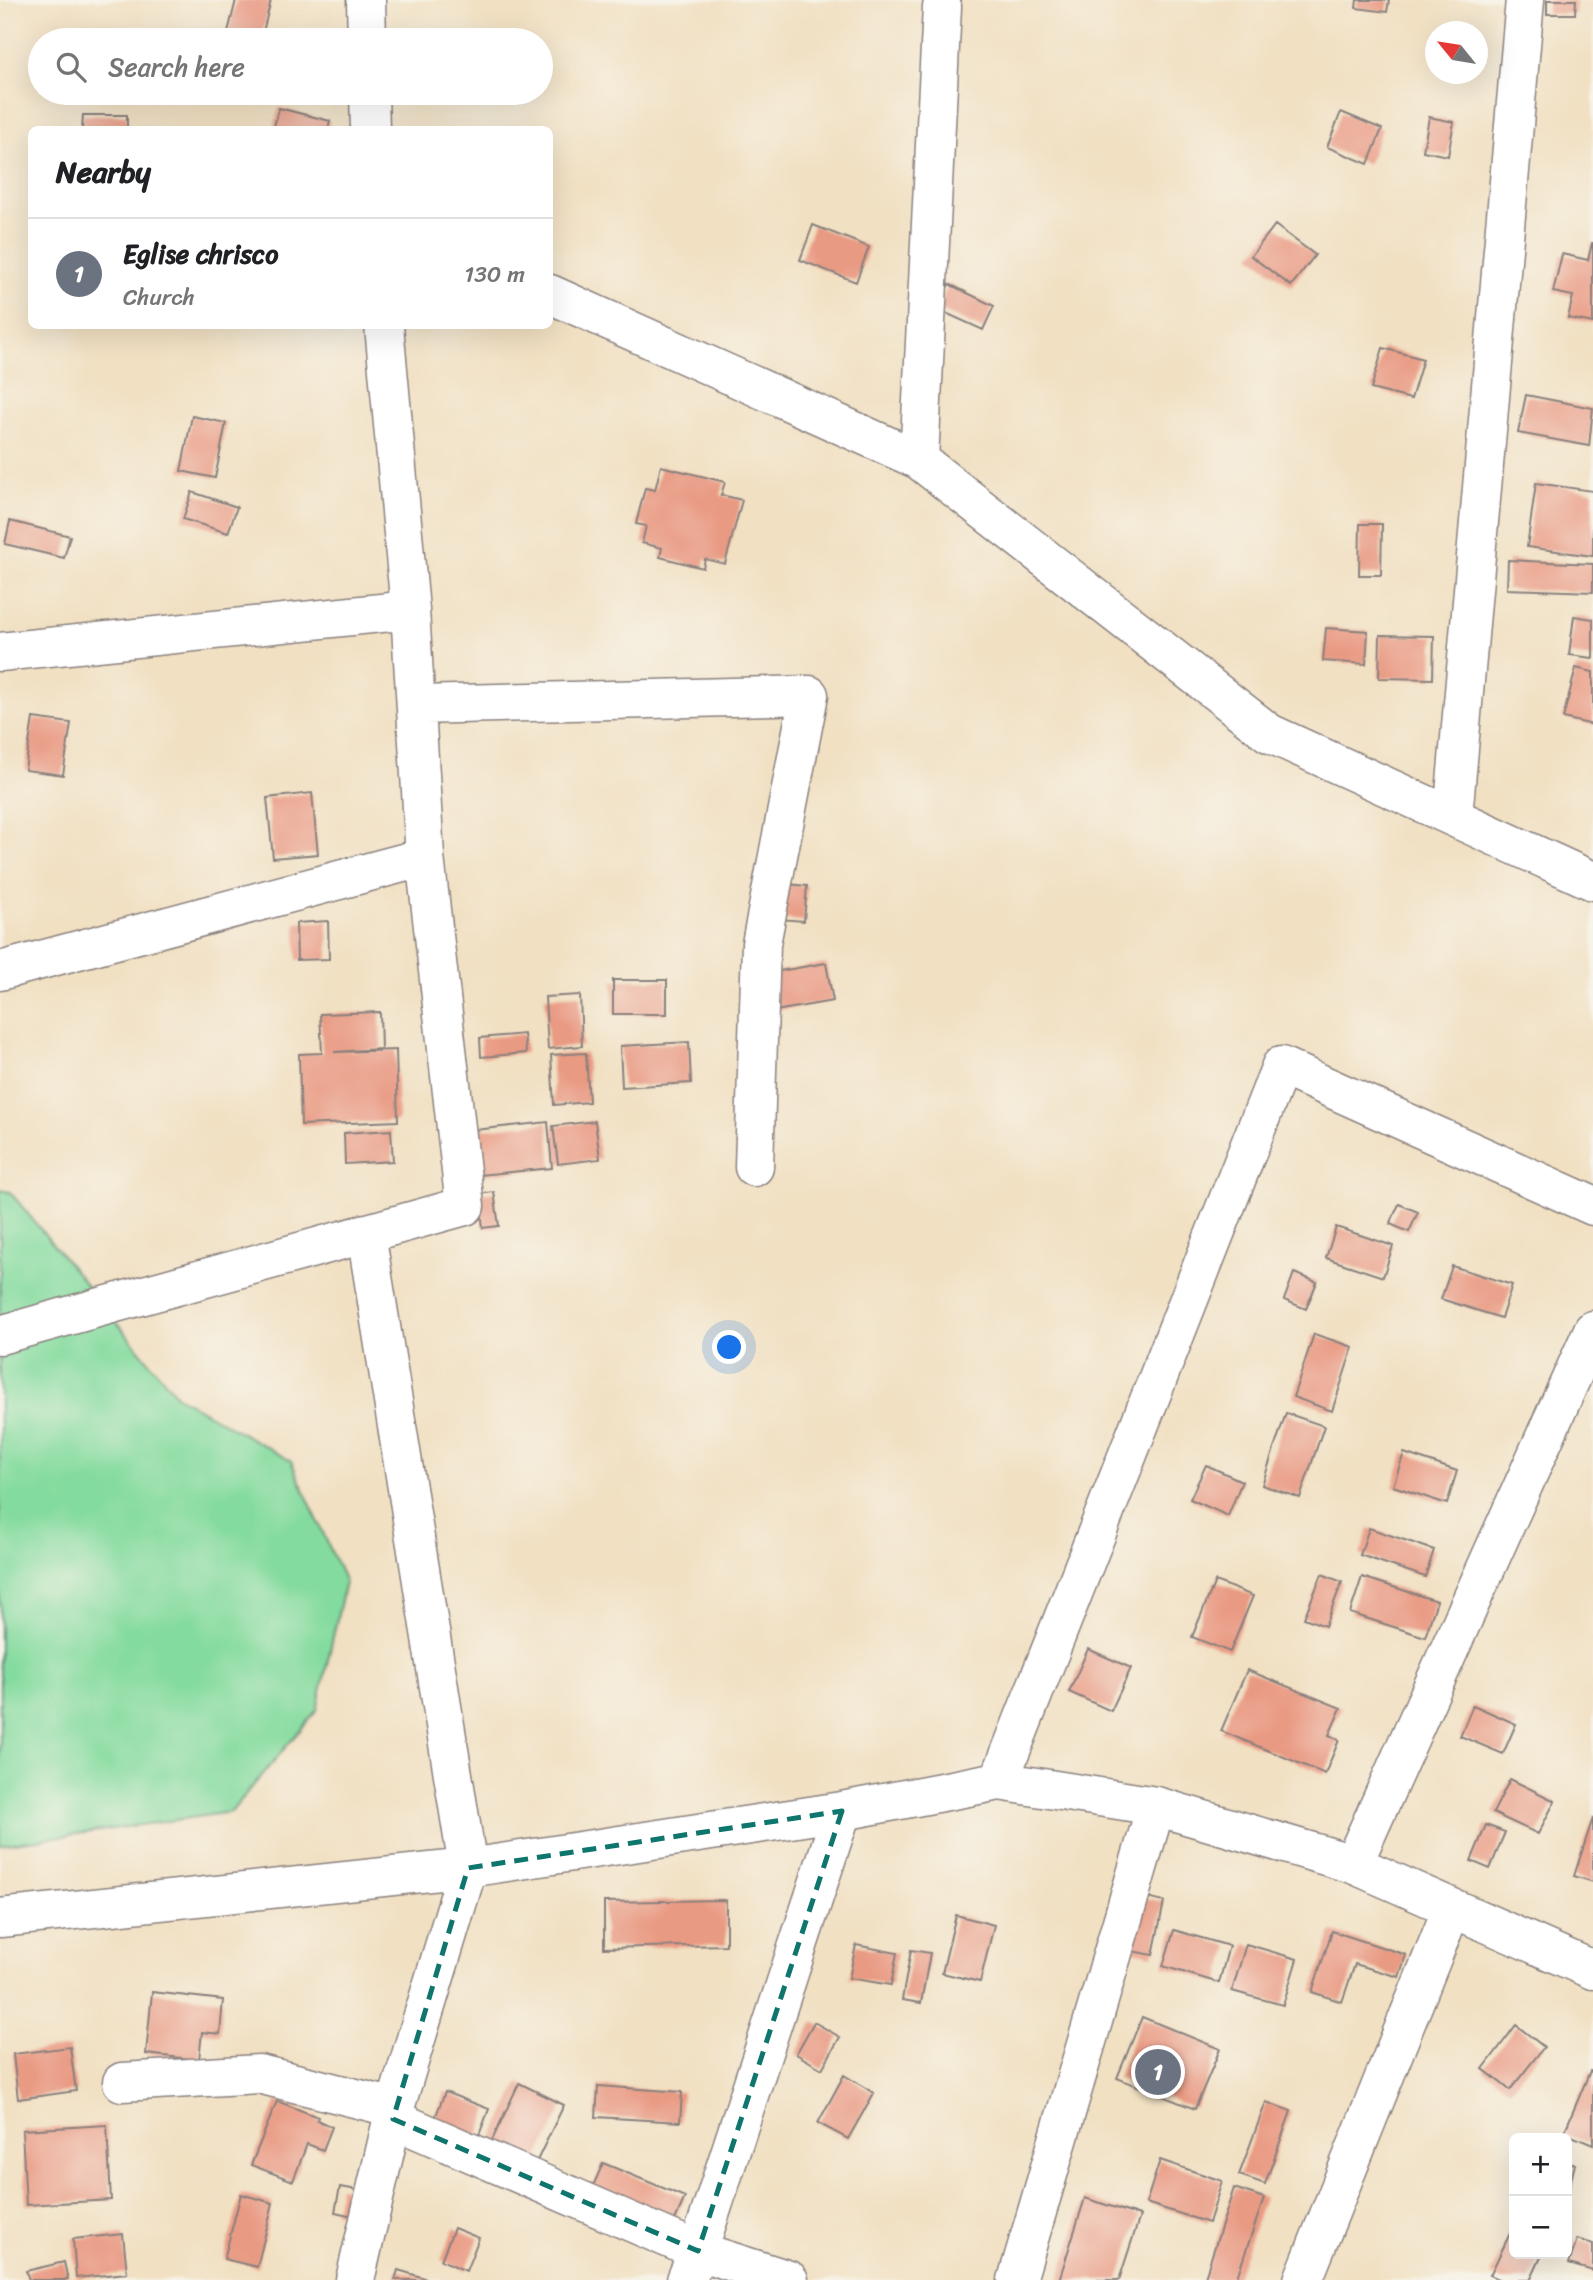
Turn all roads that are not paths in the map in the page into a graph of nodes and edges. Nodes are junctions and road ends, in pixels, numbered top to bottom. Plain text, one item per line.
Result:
1 (366, 0) edge
2 (1525, 0) edge
3 (942, 7) dead end
4 (367, 28) edge
5 (369, 105) edge
6 (370, 126) edge
7 (553, 295) edge
8 (384, 329) edge
9 (919, 460) junction
10 (410, 610) junction
11 (0, 652) edge
12 (416, 705) junction
13 (1453, 817) junction
14 (425, 858) junction
15 (1593, 881) edge
16 (0, 971) edge
17 (754, 1167) dead end
18 (1593, 1206) edge
19 (366, 1233) junction
20 (1593, 1330) edge
21 (0, 1335) edge
22 (999, 1781) junction
23 (1156, 1806) junction
24 (842, 1811) junction
25 (1353, 1864) junction
26 (468, 1868) junction
27 (1452, 1908) junction
28 (0, 1918) edge
29 (1593, 1970) edge
30 (122, 2082) dead end
31 (394, 2113) junction
32 (692, 2265) edge
33 (355, 2280) edge
34 (789, 2280) edge
35 (1017, 2280) edge
36 (1303, 2280) edge

1 - 4 street
2 - 13 street
3 - 9 street
5 - 6 street
7 - 9 street
8 - 10 street
9 - 13 street
10 - 11 street
10 - 12 street
12 - 14 street
12 - 17 street
13 - 15 street
14 - 16 street
14 - 19 street
18 - 22 street
19 - 21 street
19 - 26 street
20 - 25 street
22 - 23 street
22 - 24 street
23 - 25 street
23 - 35 street
24 - 26 street
24 - 32 street
25 - 27 street
26 - 28 street
26 - 31 street
27 - 29 street
27 - 36 street
30 - 31 street
31 - 32 street
31 - 33 street
32 - 34 street

